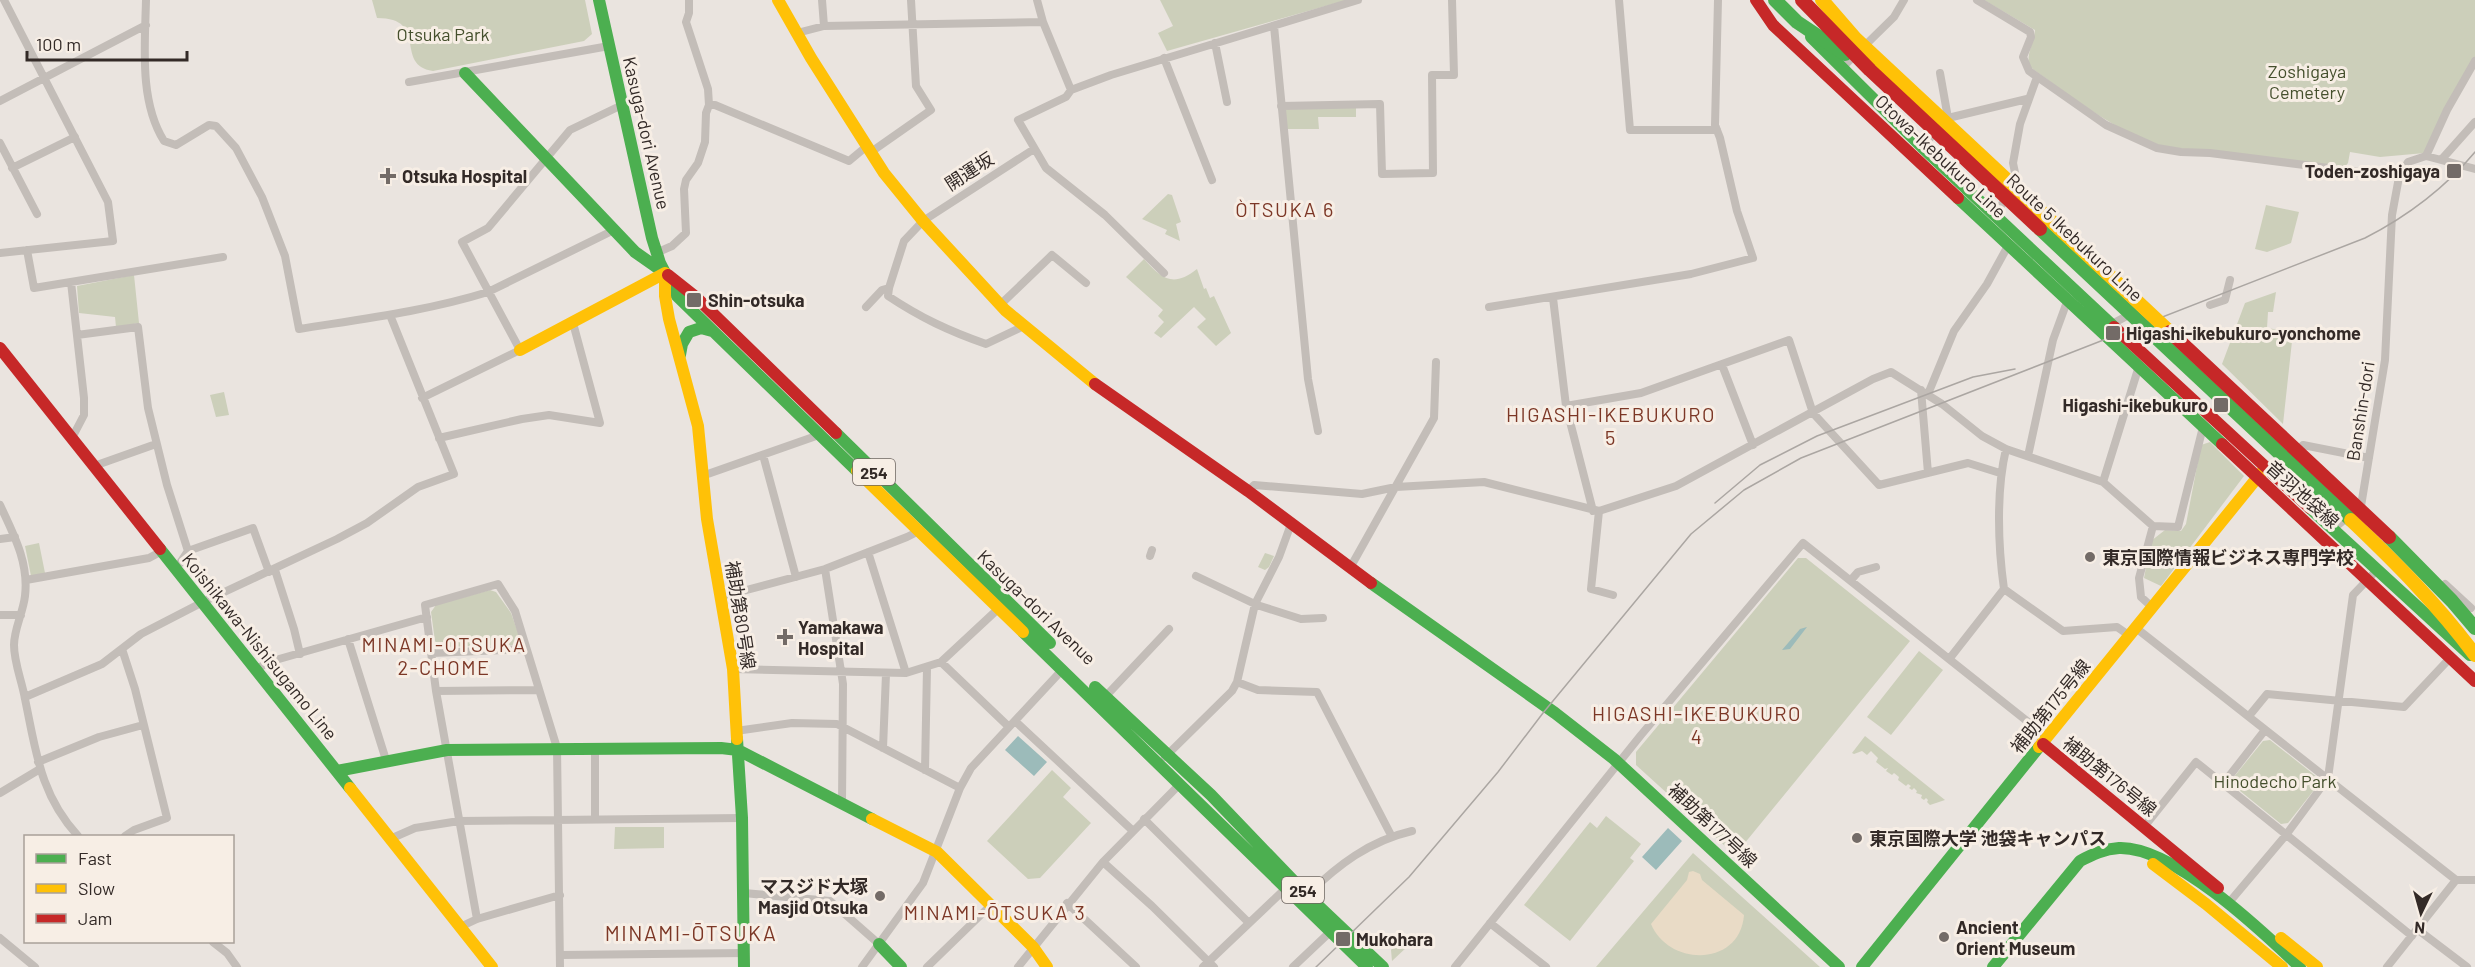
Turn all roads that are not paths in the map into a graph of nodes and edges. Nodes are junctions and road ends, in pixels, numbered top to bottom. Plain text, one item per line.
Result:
1 (5, 0) edge
2 (146, 0) edge
3 (599, 0) edge
4 (689, 0) edge
5 (778, 0) edge
6 (822, 0) edge
7 (911, 0) edge
8 (1037, 0) edge
9 (1358, 0) edge
10 (1452, 0) edge
11 (1618, 0) edge
12 (1718, 0) edge
13 (1756, 0) edge
14 (1775, 0) edge
15 (1784, 0) edge
16 (1802, 0) edge
17 (1808, 0) edge
18 (1822, 0) edge
19 (1832, 0) edge
20 (1904, 0) edge
21 (1977, 0) edge
22 (1043, 22) junction
23 (912, 24) junction
24 (146, 25) junction
25 (824, 26) junction
26 (1274, 26) junction
27 (797, 33) junction
28 (1215, 43) junction
29 (1867, 45) junction
30 (609, 46) junction
31 (1164, 58) junction
32 (2475, 61) edge
33 (1842, 68) junction
34 (1870, 70) junction
35 (465, 73) junction
36 (1940, 73) dead end
37 (45, 77) junction
38 (2037, 77) junction
39 (409, 82) dead end
40 (1071, 90) junction
41 (2027, 99) junction
42 (0, 101) edge
43 (1227, 102) dead end
44 (622, 105) junction
45 (709, 105) junction
46 (1281, 106) junction
47 (1947, 119) junction
48 (2475, 123) edge
49 (1717, 130) junction
50 (75, 136) junction
51 (0, 143) edge
52 (1922, 147) junction
53 (869, 149) junction
54 (1034, 149) junction
55 (2426, 156) junction
56 (546, 158) junction
57 (2442, 159) junction
58 (12, 168) junction
59 (2475, 169) edge
60 (2399, 177) junction
61 (1212, 180) dead end
62 (2018, 187) junction
63 (37, 214) dead end
64 (1993, 214) junction
65 (923, 221) junction
66 (614, 230) junction
67 (2009, 243) junction
68 (27, 250) junction
69 (0, 253) edge
70 (656, 253) junction
71 (223, 256) dead end
72 (666, 273) junction
73 (1164, 273) dead end
74 (2230, 280) dead end
75 (71, 282) junction
76 (1086, 283) dead end
77 (888, 288) junction
78 (488, 292) junction
79 (1553, 298) junction
80 (2068, 299) junction
81 (1000, 305) junction
82 (2210, 305) dead end
83 (866, 307) dead end
84 (1489, 307) dead end
85 (390, 315) junction
86 (573, 323) junction
87 (2112, 324) junction
88 (1024, 326) junction
89 (712, 331) junction
90 (77, 335) junction
91 (0, 348) edge
92 (520, 350) junction
93 (680, 355) junction
94 (2140, 359) junction
95 (1436, 363) dead end
96 (1722, 365) junction
97 (2223, 376) junction
98 (1925, 392) junction
99 (422, 398) junction
100 (2196, 404) junction
101 (1566, 406) junction
102 (1813, 413) junction
103 (2203, 427) junction
104 (1318, 430) dead end
105 (819, 435) junction
106 (72, 438) junction
107 (439, 438) junction
108 (156, 444) junction
109 (1753, 445) junction
110 (2006, 448) junction
111 (2300, 449) junction
112 (763, 455) junction
113 (2028, 456) junction
114 (2369, 458) junction
115 (94, 466) junction
116 (1928, 473) junction
117 (2000, 473) junction
118 (2266, 474) junction
119 (702, 476) junction
120 (2103, 482) junction
121 (1396, 487) junction
122 (1248, 491) junction
123 (0, 505) edge
124 (2361, 506) junction
125 (1596, 511) junction
126 (1291, 524) junction
127 (2153, 526) junction
128 (924, 528) junction
129 (2332, 530) junction
130 (15, 537) junction
131 (0, 539) edge
132 (162, 551) junction
133 (188, 551) junction
134 (868, 552) junction
135 (1876, 567) dead end
136 (1350, 568) junction
137 (176, 569) junction
138 (825, 569) junction
139 (272, 571) junction
140 (2372, 575) junction
141 (1196, 576) dead end
142 (796, 577) junction
143 (26, 580) junction
144 (1851, 580) junction
145 (2004, 589) junction
146 (2453, 591) junction
147 (1613, 595) dead end
148 (720, 597) junction
149 (203, 602) junction
150 (2442, 603) junction
151 (1255, 604) junction
152 (2152, 607) junction
153 (2473, 608) edge
154 (998, 609) junction
155 (0, 615) edge
156 (21, 615) junction
157 (2427, 616) junction
158 (427, 617) junction
159 (1323, 618) dead end
160 (2475, 628) edge
161 (1169, 629) dead end
162 (2133, 632) junction
163 (348, 639) junction
164 (122, 649) junction
165 (526, 649) junction
166 (432, 653) junction
167 (300, 654) junction
168 (2475, 655) edge
169 (2451, 657) junction
170 (1950, 658) junction
171 (2475, 660) edge
172 (942, 662) junction
173 (927, 668) junction
174 (256, 669) junction
175 (733, 669) junction
176 (1063, 669) junction
177 (842, 673) junction
178 (906, 673) junction
179 (886, 674) junction
180 (2475, 681) edge
181 (1237, 682) junction
182 (538, 690) junction
183 (436, 691) junction
184 (25, 697) junction
185 (1105, 697) junction
186 (2338, 701) junction
187 (2249, 716) junction
188 (1012, 724) junction
189 (143, 725) junction
190 (842, 728) junction
191 (2265, 730) junction
192 (736, 731) junction
193 (2043, 744) junction
194 (557, 748) junction
195 (595, 748) junction
196 (883, 748) junction
197 (447, 750) junction
198 (738, 750) junction
199 (386, 760) junction
200 (1163, 760) junction
201 (1619, 763) junction
202 (39, 766) junction
203 (925, 770) junction
204 (337, 771) junction
205 (2328, 778) junction
206 (2223, 784) junction
207 (1179, 785) junction
208 (960, 788) junction
209 (0, 793) edge
210 (842, 802) junction
211 (742, 818) junction
212 (558, 819) junction
213 (595, 819) junction
214 (1144, 819) junction
215 (459, 821) junction
216 (2144, 827) junction
217 (1132, 830) junction
218 (1412, 831) dead end
219 (76, 835) edge
220 (128, 835) edge
221 (2286, 835) junction
222 (1392, 837) junction
223 (390, 839) junction
224 (937, 852) junction
225 (1103, 862) junction
226 (2085, 862) junction
227 (2456, 880) junction
228 (2475, 880) edge
229 (1285, 889) junction
230 (744, 893) junction
231 (560, 895) junction
232 (1307, 895) junction
233 (2232, 900) junction
234 (1067, 903) junction
235 (991, 905) junction
236 (477, 920) junction
237 (1249, 923) junction
238 (1490, 923) junction
239 (460, 927) junction
240 (1330, 932) junction
241 (2415, 932) junction
242 (0, 938) edge
243 (214, 943) edge
244 (879, 944) junction
245 (1033, 947) junction
246 (2285, 951) junction
247 (561, 955) junction
248 (745, 960) edge
249 (1363, 963) edge
250 (1209, 965) edge
251 (233, 966) edge
252 (35, 967) edge
253 (492, 967) edge
254 (560, 967) edge
255 (862, 967) edge
256 (901, 967) edge
257 (927, 967) edge
258 (1018, 967) edge
259 (1047, 967) edge
260 (1136, 967) edge
261 (1293, 967) edge
262 (1383, 967) edge
263 (1455, 967) edge
264 (1546, 967) edge
265 (1839, 967) edge
266 (1862, 967) edge
267 (1993, 967) edge
268 (2002, 967) edge
269 (2282, 967) edge
270 (2300, 967) edge
271 (2311, 967) edge
272 (2317, 967) edge
273 (2387, 967) edge
274 (2467, 967) edge

1 - 37 street
2 - 24 street
3 - 30 main road, Kasuga-dori Avenue / 254
4 - 45 street
5 - 27 main road, 補助第177号線
6 - 25 street
7 - 23 street
8 - 22 street
9 - 26 street
10 - 46 street
11 - 49 street
12 - 49 street
13 - 67 main road, Otowa-Ikebukuro Line
14 - 34 main road, bridge
15 - 33 main road, Otowa-Ikebukuro Line
16 - 34 main road, Route 5 Ikebukuro Line, bridge
17 - 33 main road, Otowa-Ikebukuro Line
18 - 160 main road, Route 5 Ikebukuro Line, bridge
19 - 29 street
20 - 29 street
21 - 38 street
22 - 23 street
22 - 40 street
23 - 25 street
23 - 53 street
24 - 37 street
24 - 85 street
25 - 27 street
26 - 28 street
26 - 46 street
27 - 53 main road, 補助第177号線
28 - 31 street
28 - 43 street
29 - 33 street
29 - 47 street
30 - 35 street
30 - 44 main road, Kasuga-dori Avenue / 254
31 - 40 street
31 - 61 street
32 - 55 street
33 - 52 main road, Otowa-Ikebukuro Line
34 - 168 main road, Route 5 Ikebukuro Line, bridge
35 - 39 street
35 - 56 main road
36 - 47 street
37 - 42 street
37 - 50 street
38 - 41 street
38 - 60 street
40 - 54 street
41 - 47 street
41 - 62 street
44 - 56 street
44 - 70 main road, Kasuga-dori Avenue / 254
45 - 53 street
45 - 70 street
46 - 104 street
47 - 52 street
47 - 62 street
48 - 57 street
49 - 79 street
50 - 58 street
50 - 68 street
51 - 58 street
52 - 64 main road, Otowa-Ikebukuro Line
53 - 65 main road, 補助第177号線
54 - 65 street, 開運坂
54 - 73 street
55 - 57 street
55 - 60 street
56 - 66 main road
56 - 78 street
57 - 59 street
58 - 63 street
60 - 114 street, Banshin-dori
62 - 64 street
62 - 87 street
64 - 87 main road, Otowa-Ikebukuro Line
65 - 77 street, 開運坂
65 - 81 main road, 補助第177号線
66 - 72 main road
66 - 78 street
67 - 80 main road, Otowa-Ikebukuro Line
67 - 98 street
68 - 69 street
68 - 75 street
70 - 72 main road, Kasuga-dori Avenue / 254
71 - 75 street
72 - 86 main road
72 - 89 main road, Kasuga-dori Avenue / 254
72 - 93 main road, 補助第80号線
72 - 128 main road, Kasuga-dori Avenue / 254
74 - 82 street
75 - 90 street
76 - 81 street
77 - 83 street
77 - 88 street
78 - 85 street
78 - 92 street
79 - 84 street
79 - 101 street
80 - 94 main road, Otowa-Ikebukuro Line
80 - 113 street
81 - 88 main road, 補助第177号線
85 - 99 street
86 - 92 main road
86 - 107 street
87 - 94 main road, Otowa-Ikebukuro Line
88 - 122 main road, 補助第177号線
89 - 93 main road
89 - 105 main road, Kasuga-dori Avenue / 254
90 - 106 street
90 - 108 street
91 - 106 main road, Koishikawa-Nishisugamo Line
92 - 99 street
93 - 119 main road, 補助第80号線
94 - 97 street
94 - 100 main road, Otowa-Ikebukuro Line
94 - 103 main road, 音羽池袋線
94 - 120 street
95 - 121 street
96 - 101 street
96 - 102 street
96 - 109 street
97 - 100 street
97 - 111 street
98 - 102 street
98 - 110 street
98 - 116 street
99 - 107 street
100 - 118 main road, Otowa-Ikebukuro Line
101 - 125 street
102 - 109 street
102 - 116 street
103 - 118 main road, 音羽池袋線
103 - 127 street
105 - 112 street
105 - 128 main road, Kasuga-dori Avenue / 254
106 - 115 main road, Koishikawa-Nishisugamo Line
107 - 139 street
108 - 115 street
108 - 133 street
109 - 125 street
110 - 113 street
110 - 117 street
111 - 114 street
111 - 118 street
111 - 124 street
112 - 119 street
112 - 142 street
113 - 120 street
114 - 124 street, Banshin-dori
115 - 132 main road, Koishikawa-Nishisugamo Line
116 - 117 street
117 - 145 street
118 - 129 main road, 音羽池袋線
118 - 140 main road, 音羽池袋線
118 - 152 main road, 補助第175号線
119 - 148 main road, 補助第80号線
120 - 127 street
121 - 122 street
121 - 125 street
121 - 136 street
122 - 126 main road, 補助第177号線
123 - 130 street
124 - 129 street
124 - 146 street
125 - 147 street
126 - 136 main road, 補助第177号線
126 - 151 street
127 - 152 street
128 - 134 street
128 - 154 main road, Kasuga-dori Avenue / 254
128 - 185 main road, Kasuga-dori Avenue / 254
129 - 140 main road, 音羽池袋線
130 - 131 street
130 - 143 street
132 - 137 main road, Koishikawa-Nishisugamo Line
132 - 143 street
133 - 137 street
133 - 139 street
134 - 138 street
134 - 178 street
135 - 144 street
136 - 201 main road, 補助第177号線
137 - 149 main road, Koishikawa-Nishisugamo Line
138 - 142 street
138 - 177 street
139 - 149 street
139 - 167 street
140 - 157 main road, 音羽池袋線
140 - 169 main road, 音羽池袋線
140 - 186 street
141 - 151 street
142 - 148 street
143 - 156 street
144 - 170 street, 補助第176号線
144 - 201 street, 補助第176号線
145 - 162 street
145 - 170 street
146 - 150 street
146 - 153 street
148 - 175 main road, 補助第80号線
149 - 164 street
149 - 174 main road, Koishikawa-Nishisugamo Line
150 - 153 street
150 - 157 street
151 - 159 street
151 - 181 street
152 - 162 main road, 補助第175号線
154 - 172 street
154 - 176 main road, Kasuga-dori Avenue / 254
155 - 156 street
156 - 184 street
157 - 171 main road, 音羽池袋線
158 - 163 street
158 - 165 street
158 - 166 street
161 - 185 street
162 - 187 street
162 - 193 main road, 補助第175号線
163 - 167 street
163 - 199 street
164 - 184 street
164 - 189 street
165 - 166 street
165 - 182 street
166 - 183 street
167 - 174 street
169 - 180 main road, 音羽池袋線
169 - 186 street
170 - 193 street, 補助第176号線
172 - 173 street
172 - 188 street
173 - 178 street
173 - 203 street
174 - 204 main road, Koishikawa-Nishisugamo Line
175 - 177 street
175 - 192 main road, 補助第80号線
176 - 188 street
176 - 200 main road, Kasuga-dori Avenue / 254
177 - 179 street
177 - 190 street
178 - 179 street
179 - 196 street
181 - 200 street
181 - 222 street
182 - 183 street
182 - 194 street
183 - 197 street
184 - 202 street
185 - 200 main road, Kasuga-dori Avenue / 254
186 - 187 street
186 - 205 street
187 - 191 street
188 - 208 street
188 - 217 street
189 - 202 street
189 - 220 street
190 - 192 street
190 - 196 street
190 - 210 street
191 - 205 street
191 - 206 street
192 - 198 main road, 補助第80号線
193 - 216 main road, 補助第176号線
193 - 266 main road, 補助第175号線
194 - 195 main road
194 - 197 main road
194 - 212 street
195 - 198 main road
195 - 213 street
196 - 203 street
197 - 199 main road
197 - 215 street
198 - 210 main road
198 - 211 main road, 補助第80号線
199 - 204 main road
200 - 207 main road, Kasuga-dori Avenue / 254
200 - 232 main road, Kasuga-dori Avenue / 254
201 - 238 street
201 - 265 main road, 補助第177号線
202 - 209 street
202 - 219 street
203 - 208 street
204 - 223 main road, Koishikawa-Nishisugamo Line
205 - 221 street
205 - 227 street
206 - 216 street
206 - 221 street
207 - 214 street
207 - 229 main road, Kasuga-dori Avenue / 254
208 - 224 street
210 - 224 main road
211 - 213 street
211 - 230 main road, 補助第80号線
212 - 213 street
212 - 215 street
212 - 231 street
214 - 217 street
214 - 237 street
215 - 223 street
215 - 236 street
216 - 233 main road, 補助第176号線
217 - 225 street
218 - 222 street
221 - 233 street
221 - 241 street
222 - 232 street
223 - 239 main road, Koishikawa-Nishisugamo Line
224 - 235 main road
224 - 244 street
225 - 234 street
225 - 250 street
226 - 246 main road
226 - 267 main road
226 - 268 main road
226 - 269 main road
227 - 228 street
227 - 241 street
229 - 237 street
229 - 240 main road, Kasuga-dori Avenue / 254
230 - 244 street
230 - 248 main road, 補助第80号線
231 - 236 street
231 - 247 street
232 - 249 main road, Kasuga-dori Avenue / 254
233 - 272 main road, 補助第176号線
234 - 245 street
234 - 260 street
235 - 245 main road
235 - 257 street
236 - 239 street
237 - 250 street
238 - 263 street
238 - 264 street
239 - 253 main road, Koishikawa-Nishisugamo Line
240 - 249 main road, Kasuga-dori Avenue / 254
240 - 261 street
241 - 273 street
241 - 274 street
242 - 252 street
243 - 251 street
244 - 255 street
244 - 256 main road
245 - 258 street
245 - 259 main road
246 - 270 main road
246 - 271 main road
247 - 248 street
247 - 254 street
249 - 262 main road, Kasuga-dori Avenue / 254

